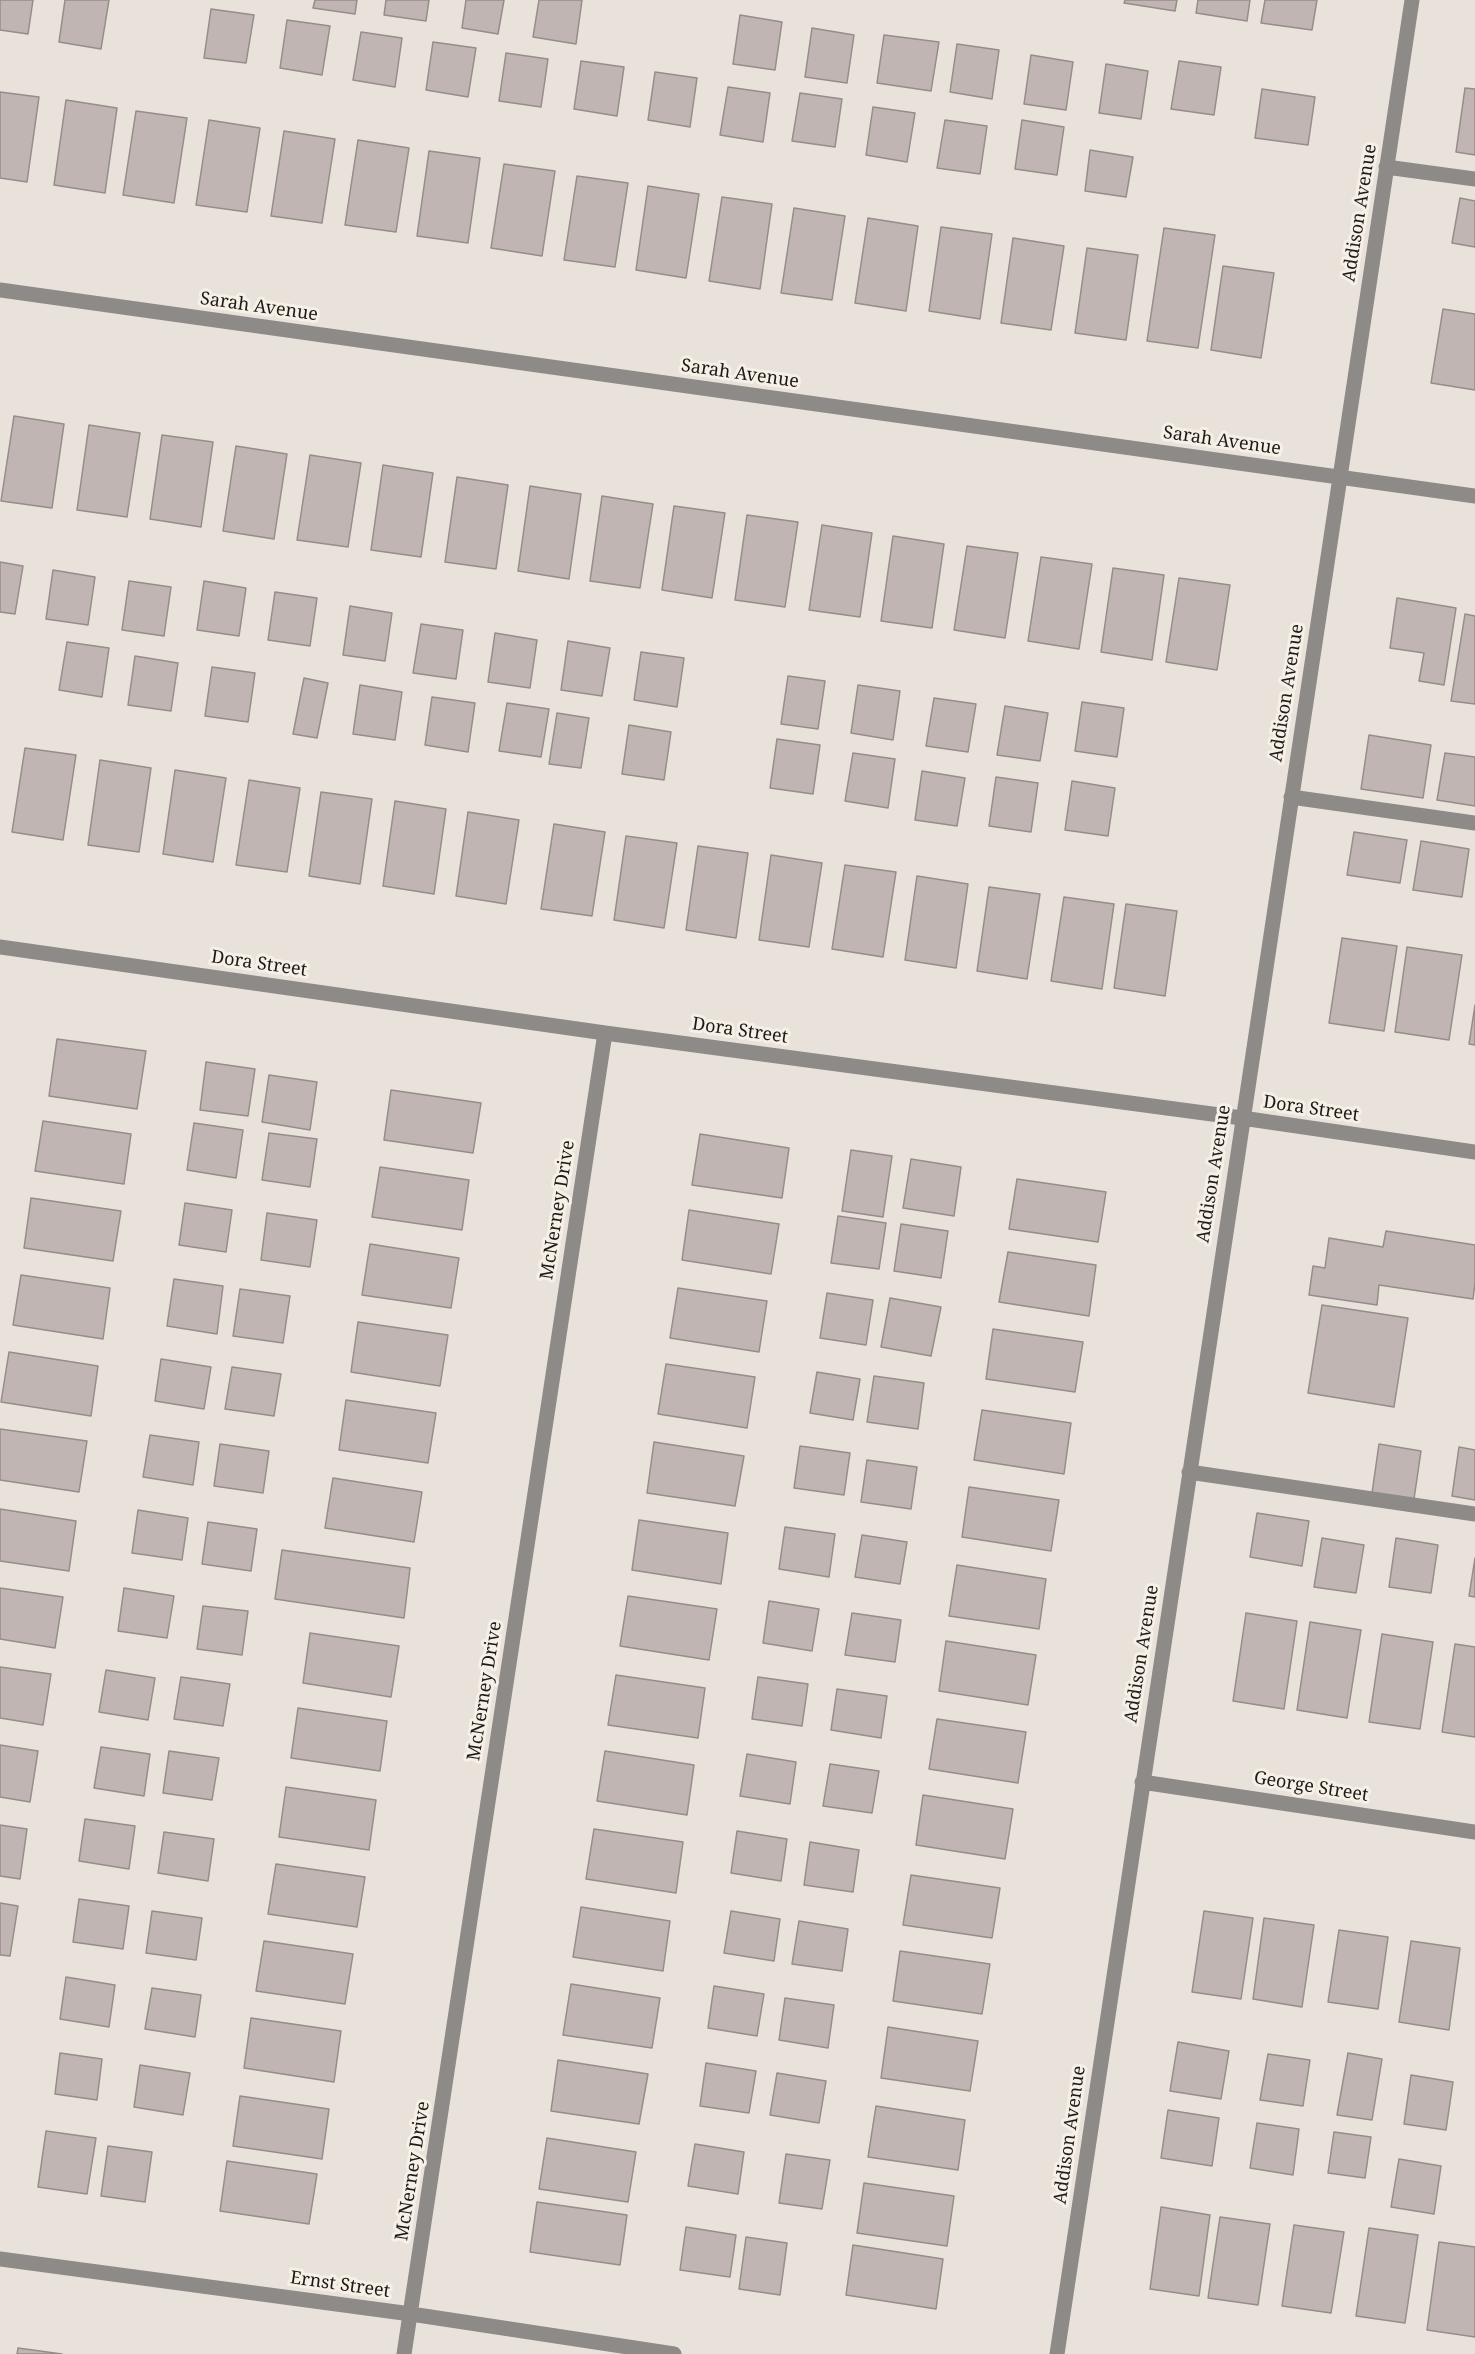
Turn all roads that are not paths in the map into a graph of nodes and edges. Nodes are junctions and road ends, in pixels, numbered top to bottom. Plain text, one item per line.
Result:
1 (1412, 0) edge
2 (1386, 167) junction
3 (1475, 179) edge
4 (0, 290) edge
5 (1340, 477) junction
6 (1475, 496) edge
7 (1291, 797) junction
8 (1475, 823) edge
9 (0, 947) edge
10 (605, 1033) junction
11 (1242, 1118) junction
12 (1475, 1152) edge
13 (1190, 1472) junction
14 (1475, 1514) edge
15 (1142, 1782) junction
16 (1475, 1832) edge
17 (0, 2259) edge
18 (411, 2314) junction
19 (404, 2354) edge
20 (674, 2354) edge
21 (1057, 2354) edge

1 - 2 street, Addison Avenue
2 - 3 street
2 - 5 street, Addison Avenue
4 - 5 street, Sarah Avenue
5 - 6 street, Sarah Avenue
5 - 7 street, Addison Avenue
7 - 8 street
7 - 11 street, Addison Avenue
9 - 10 street, Dora Street
10 - 11 street, Dora Street
10 - 18 street, McNerney Drive
11 - 12 street, Dora Street
11 - 13 street, Addison Avenue
13 - 14 street
13 - 15 street, Addison Avenue
15 - 16 street, George Street
15 - 21 street, Addison Avenue
17 - 18 street, Ernst Street
18 - 19 street, McNerney Drive
18 - 20 street, Ernst Street

